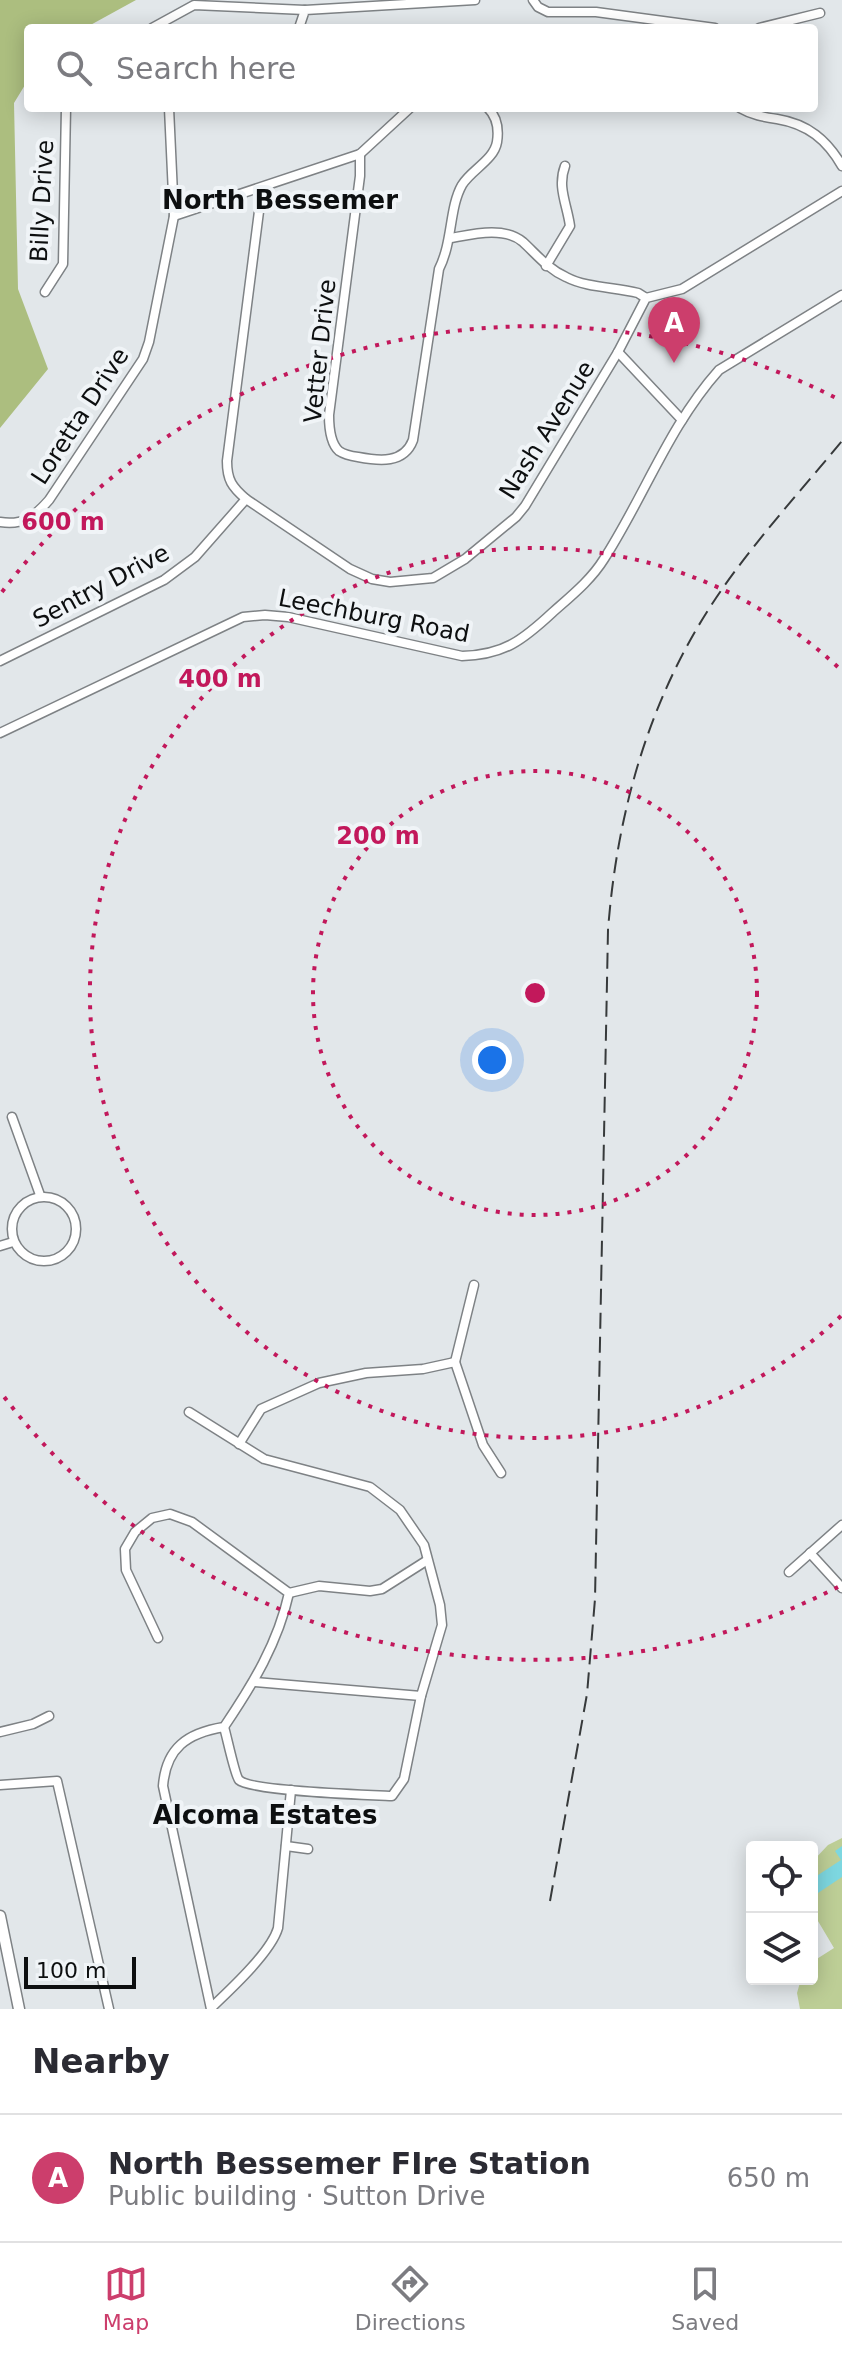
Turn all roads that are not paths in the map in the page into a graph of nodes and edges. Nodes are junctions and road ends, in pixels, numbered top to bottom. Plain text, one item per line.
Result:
1 (475, 0) edge
2 (533, 0) edge
3 (305, 10) junction
4 (820, 13) dead end
5 (159, 24) edge
6 (300, 24) edge
7 (686, 24) edge
8 (775, 24) edge
9 (66, 112) edge
10 (169, 112) edge
11 (406, 112) edge
12 (491, 112) edge
13 (746, 112) edge
14 (360, 154) junction
15 (565, 166) dead end
16 (842, 166) edge
17 (262, 188) junction
18 (842, 191) edge
19 (174, 216) junction
20 (451, 238) junction
21 (546, 266) junction
22 (45, 292) dead end
23 (842, 295) edge
24 (646, 298) junction
25 (618, 352) junction
26 (682, 420) junction
27 (246, 499) junction
28 (0, 522) edge
29 (0, 661) edge
30 (0, 733) edge
31 (12, 1117) dead end
32 (40, 1195) junction
33 (13, 1242) junction
34 (0, 1246) edge
35 (474, 1285) dead end
36 (455, 1362) junction
37 (189, 1412) dead end
38 (239, 1444) junction
39 (501, 1473) dead end
40 (842, 1525) edge
41 (810, 1553) junction
42 (426, 1561) junction
43 (789, 1572) dead end
44 (842, 1588) edge
45 (289, 1593) junction
46 (158, 1638) dead end
47 (255, 1682) junction
48 (421, 1696) junction
49 (49, 1716) dead end
50 (224, 1727) junction
51 (0, 1732) edge
52 (0, 1785) edge
53 (291, 1790) junction
54 (286, 1846) junction
55 (308, 1849) dead end
56 (0, 1916) edge
57 (211, 2008) edge
58 (19, 2009) edge
59 (109, 2009) edge

1 - 3 street
2 - 7 street
3 - 5 street
3 - 6 street
4 - 8 street
9 - 22 street, Billy Drive
10 - 19 street, Loretta Drive
11 - 14 street
12 - 20 street, Vetter Drive
13 - 16 street
14 - 17 street
14 - 20 street, Vetter Drive
15 - 21 street
17 - 19 street
17 - 27 street, Nash Avenue
18 - 24 street
19 - 28 street, Loretta Drive
20 - 21 street
21 - 24 street
23 - 26 street, Leechburg Road
24 - 25 street, Nash Avenue
25 - 26 street
25 - 27 street, Nash Avenue
26 - 30 street, Leechburg Road
27 - 29 street, Sentry Drive
31 - 32 street
32 - 33 street
32 - 33 street
33 - 34 street
35 - 36 street
36 - 38 street
36 - 39 street
37 - 38 street
38 - 42 street
40 - 41 street
41 - 43 street
41 - 44 street
42 - 45 street
42 - 48 street
45 - 46 street
45 - 47 street
47 - 48 street
47 - 50 street
48 - 53 street
49 - 51 street
50 - 53 street
50 - 57 street
52 - 59 street
53 - 54 street
54 - 55 street
54 - 57 street
56 - 58 main road

